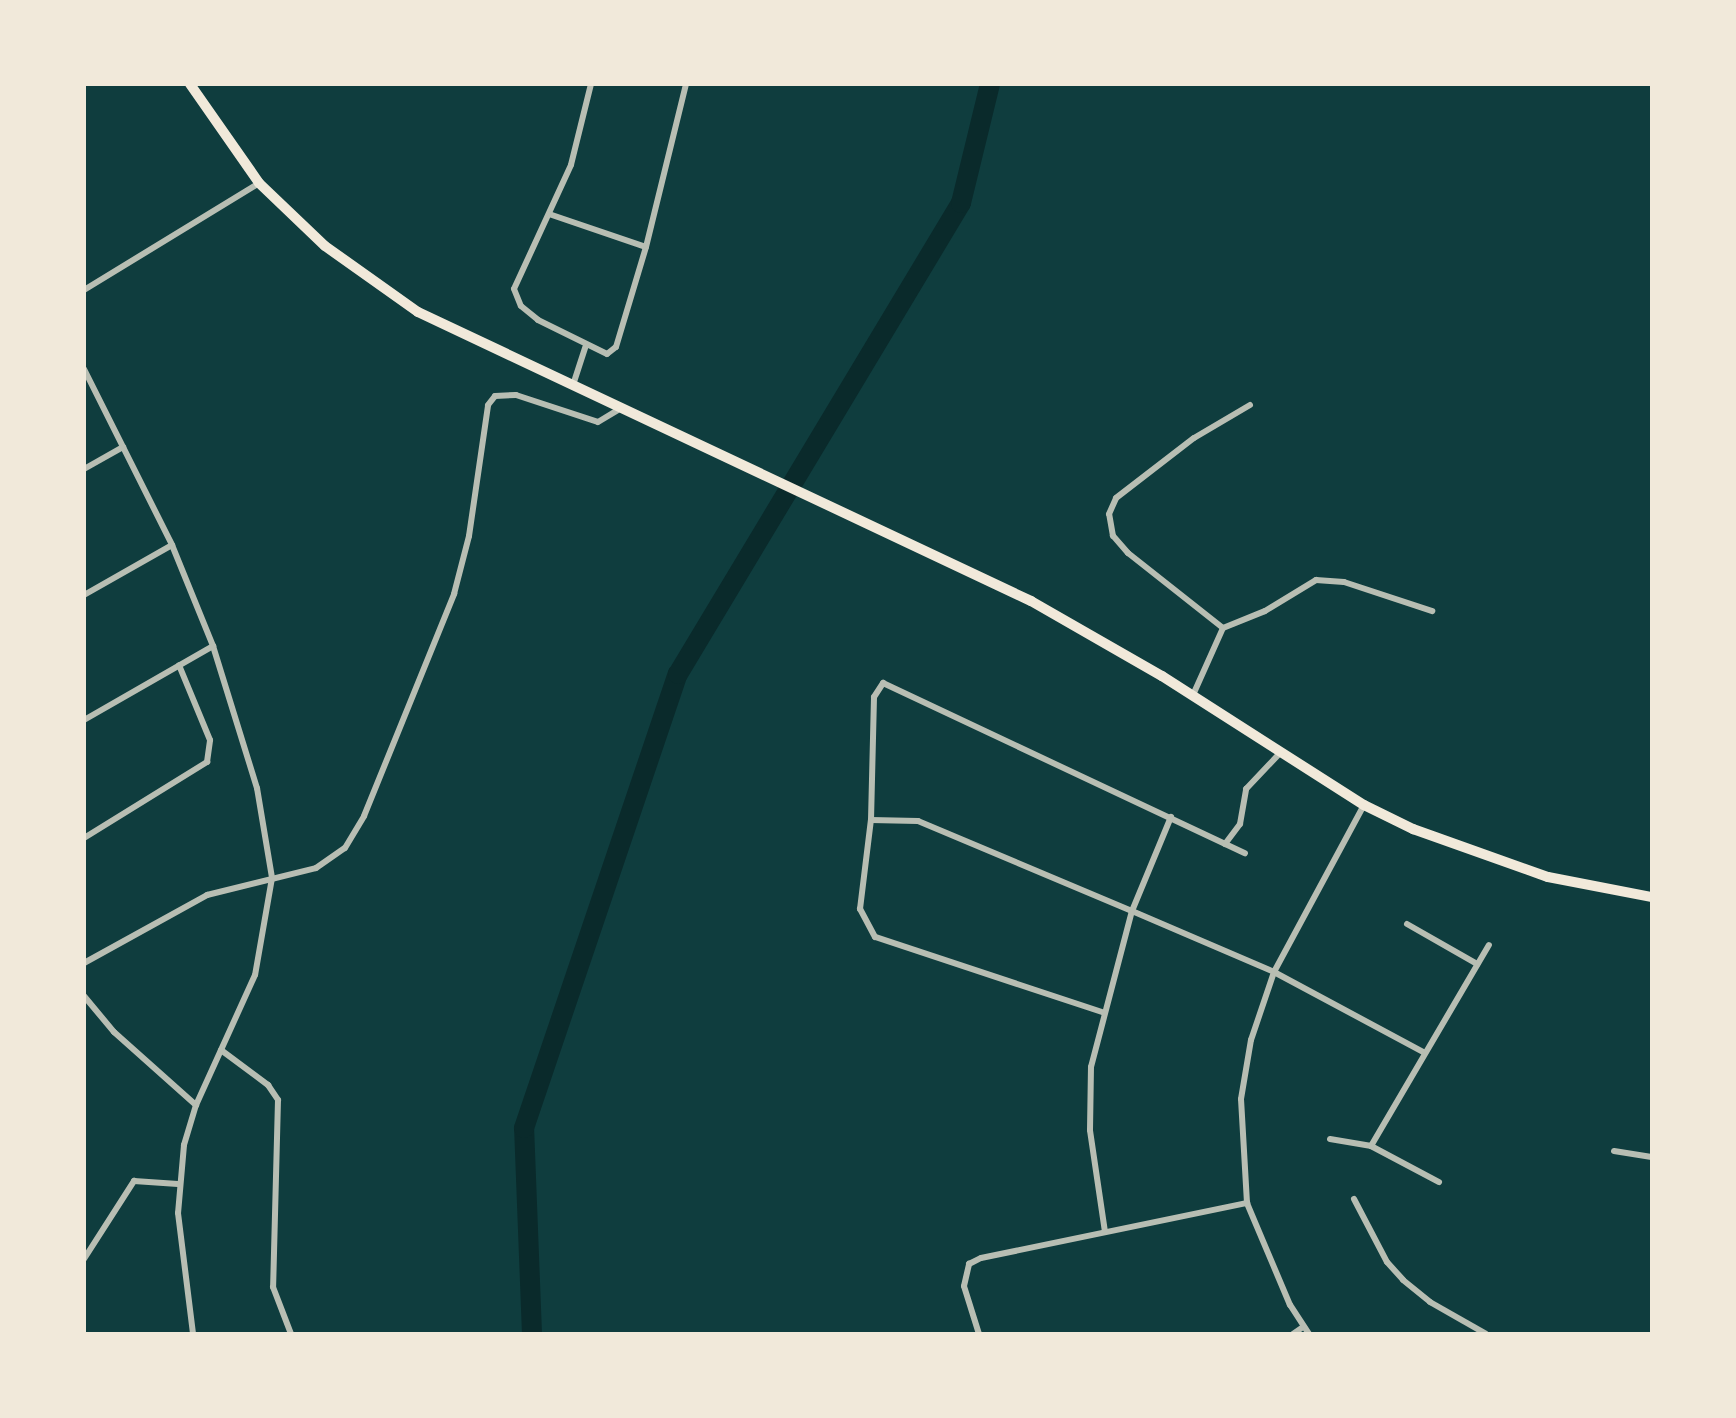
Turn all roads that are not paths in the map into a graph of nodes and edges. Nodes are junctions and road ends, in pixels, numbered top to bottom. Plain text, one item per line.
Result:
1 (190, 84) edge
2 (591, 84) edge
3 (686, 84) edge
4 (259, 183) junction
5 (549, 214) junction
6 (646, 247) junction
7 (84, 290) edge
8 (585, 347) junction
9 (84, 369) edge
10 (572, 389) junction
11 (1250, 405) dead end
12 (618, 410) junction
13 (123, 447) junction
14 (84, 469) edge
15 (172, 545) junction
16 (84, 595) edge
17 (1432, 611) dead end
18 (1223, 628) junction
19 (213, 646) junction
20 (179, 665) junction
21 (1193, 695) junction
22 (84, 720) edge
23 (1280, 753) junction
24 (1364, 805) junction
25 (1171, 817) junction
26 (871, 820) junction
27 (84, 838) edge
28 (1225, 844) junction
29 (1245, 853) dead end
30 (272, 878) junction
31 (1621, 893) junction
32 (1652, 897) edge
33 (1652, 904) edge
34 (1132, 911) junction
35 (1407, 924) dead end
36 (1489, 945) dead end
37 (84, 963) edge
38 (1477, 964) junction
39 (1274, 972) junction
40 (84, 996) edge
41 (1102, 1012) junction
42 (221, 1050) junction
43 (1423, 1052) junction
44 (196, 1105) junction
45 (1330, 1139) dead end
46 (1371, 1146) junction
47 (1614, 1151) dead end
48 (1652, 1157) edge
49 (1439, 1182) dead end
50 (178, 1184) junction
51 (1354, 1199) dead end
52 (1247, 1203) junction
53 (1105, 1232) junction
54 (84, 1259) edge
55 (1303, 1327) junction
56 (193, 1334) edge
57 (291, 1334) edge
58 (979, 1334) edge
59 (1293, 1334) edge
60 (1309, 1334) edge
61 (1486, 1334) edge

1 - 4 highway
2 - 5 street
3 - 6 street
4 - 7 street
4 - 10 highway
5 - 6 street
5 - 8 street
6 - 8 street
8 - 10 street
9 - 13 street
10 - 12 highway
11 - 18 street
12 - 21 highway
12 - 30 street
13 - 14 street
13 - 15 street
15 - 16 street
15 - 19 street
17 - 18 street
18 - 21 street
19 - 20 street
19 - 30 street
20 - 22 street
20 - 27 street
21 - 23 highway
23 - 24 highway
23 - 28 street
24 - 31 highway
24 - 39 street
25 - 26 street
25 - 28 street
25 - 34 street
26 - 34 street
26 - 41 street
28 - 29 street
30 - 37 street
30 - 42 street
31 - 32 highway
31 - 33 highway
34 - 39 street
34 - 41 street
35 - 38 street
36 - 38 street
38 - 43 street
39 - 43 street
39 - 52 street
40 - 44 street
41 - 53 street
42 - 44 street
42 - 57 street
43 - 46 street
44 - 50 street
45 - 46 street
46 - 49 street
47 - 48 street
50 - 54 street
50 - 56 street
51 - 61 street
52 - 53 street
52 - 55 street
53 - 58 street
55 - 59 street
55 - 60 street

